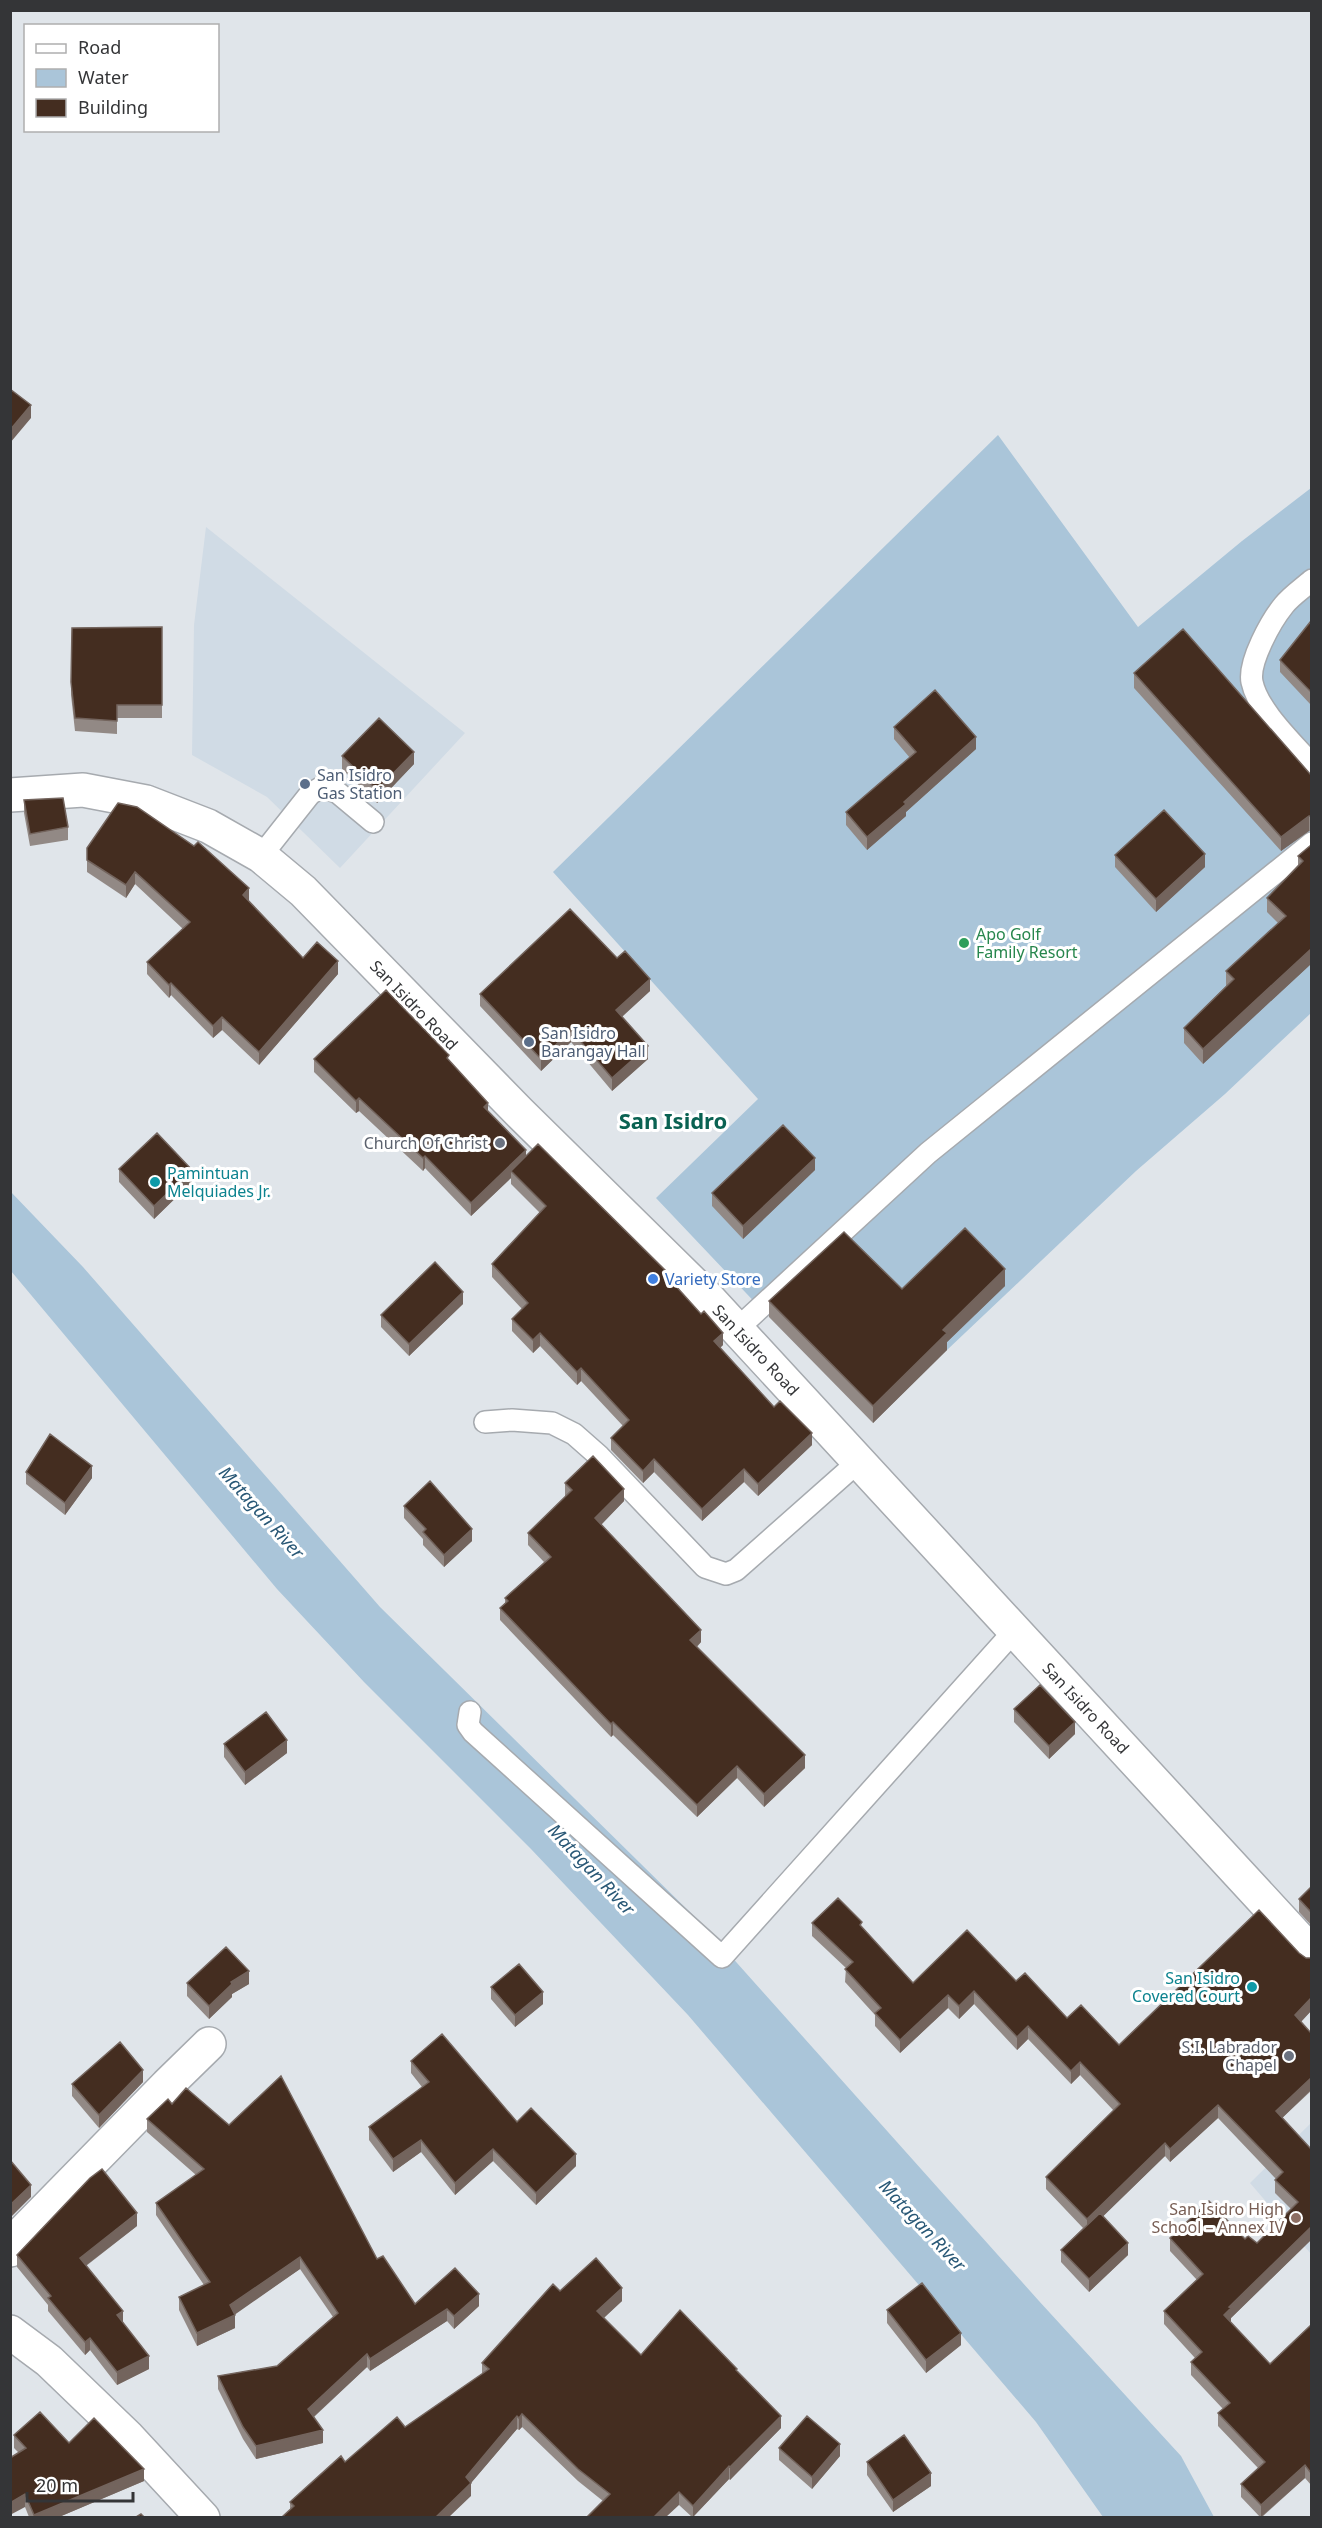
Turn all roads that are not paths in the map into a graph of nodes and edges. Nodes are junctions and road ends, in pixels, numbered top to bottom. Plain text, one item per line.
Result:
1 (1311, 580) edge
2 (1311, 765) edge
3 (10, 795) edge
4 (373, 822) dead end
5 (1311, 843) edge
6 (261, 856) junction
7 (737, 1329) junction
8 (485, 1422) dead end
9 (858, 1462) junction
10 (1015, 1630) junction
11 (470, 1712) dead end
12 (1311, 1953) edge
13 (209, 2044) dead end
14 (10, 2250) edge
15 (10, 2332) edge
16 (203, 2517) edge

1 - 2 lane
3 - 6 street, San Isidro Road
4 - 6 lane
5 - 7 lane
6 - 7 street, San Isidro Road
7 - 9 street, San Isidro Road
8 - 9 lane
9 - 10 street, San Isidro Road
10 - 11 lane
10 - 12 street, San Isidro Road
13 - 14 street
15 - 16 street

